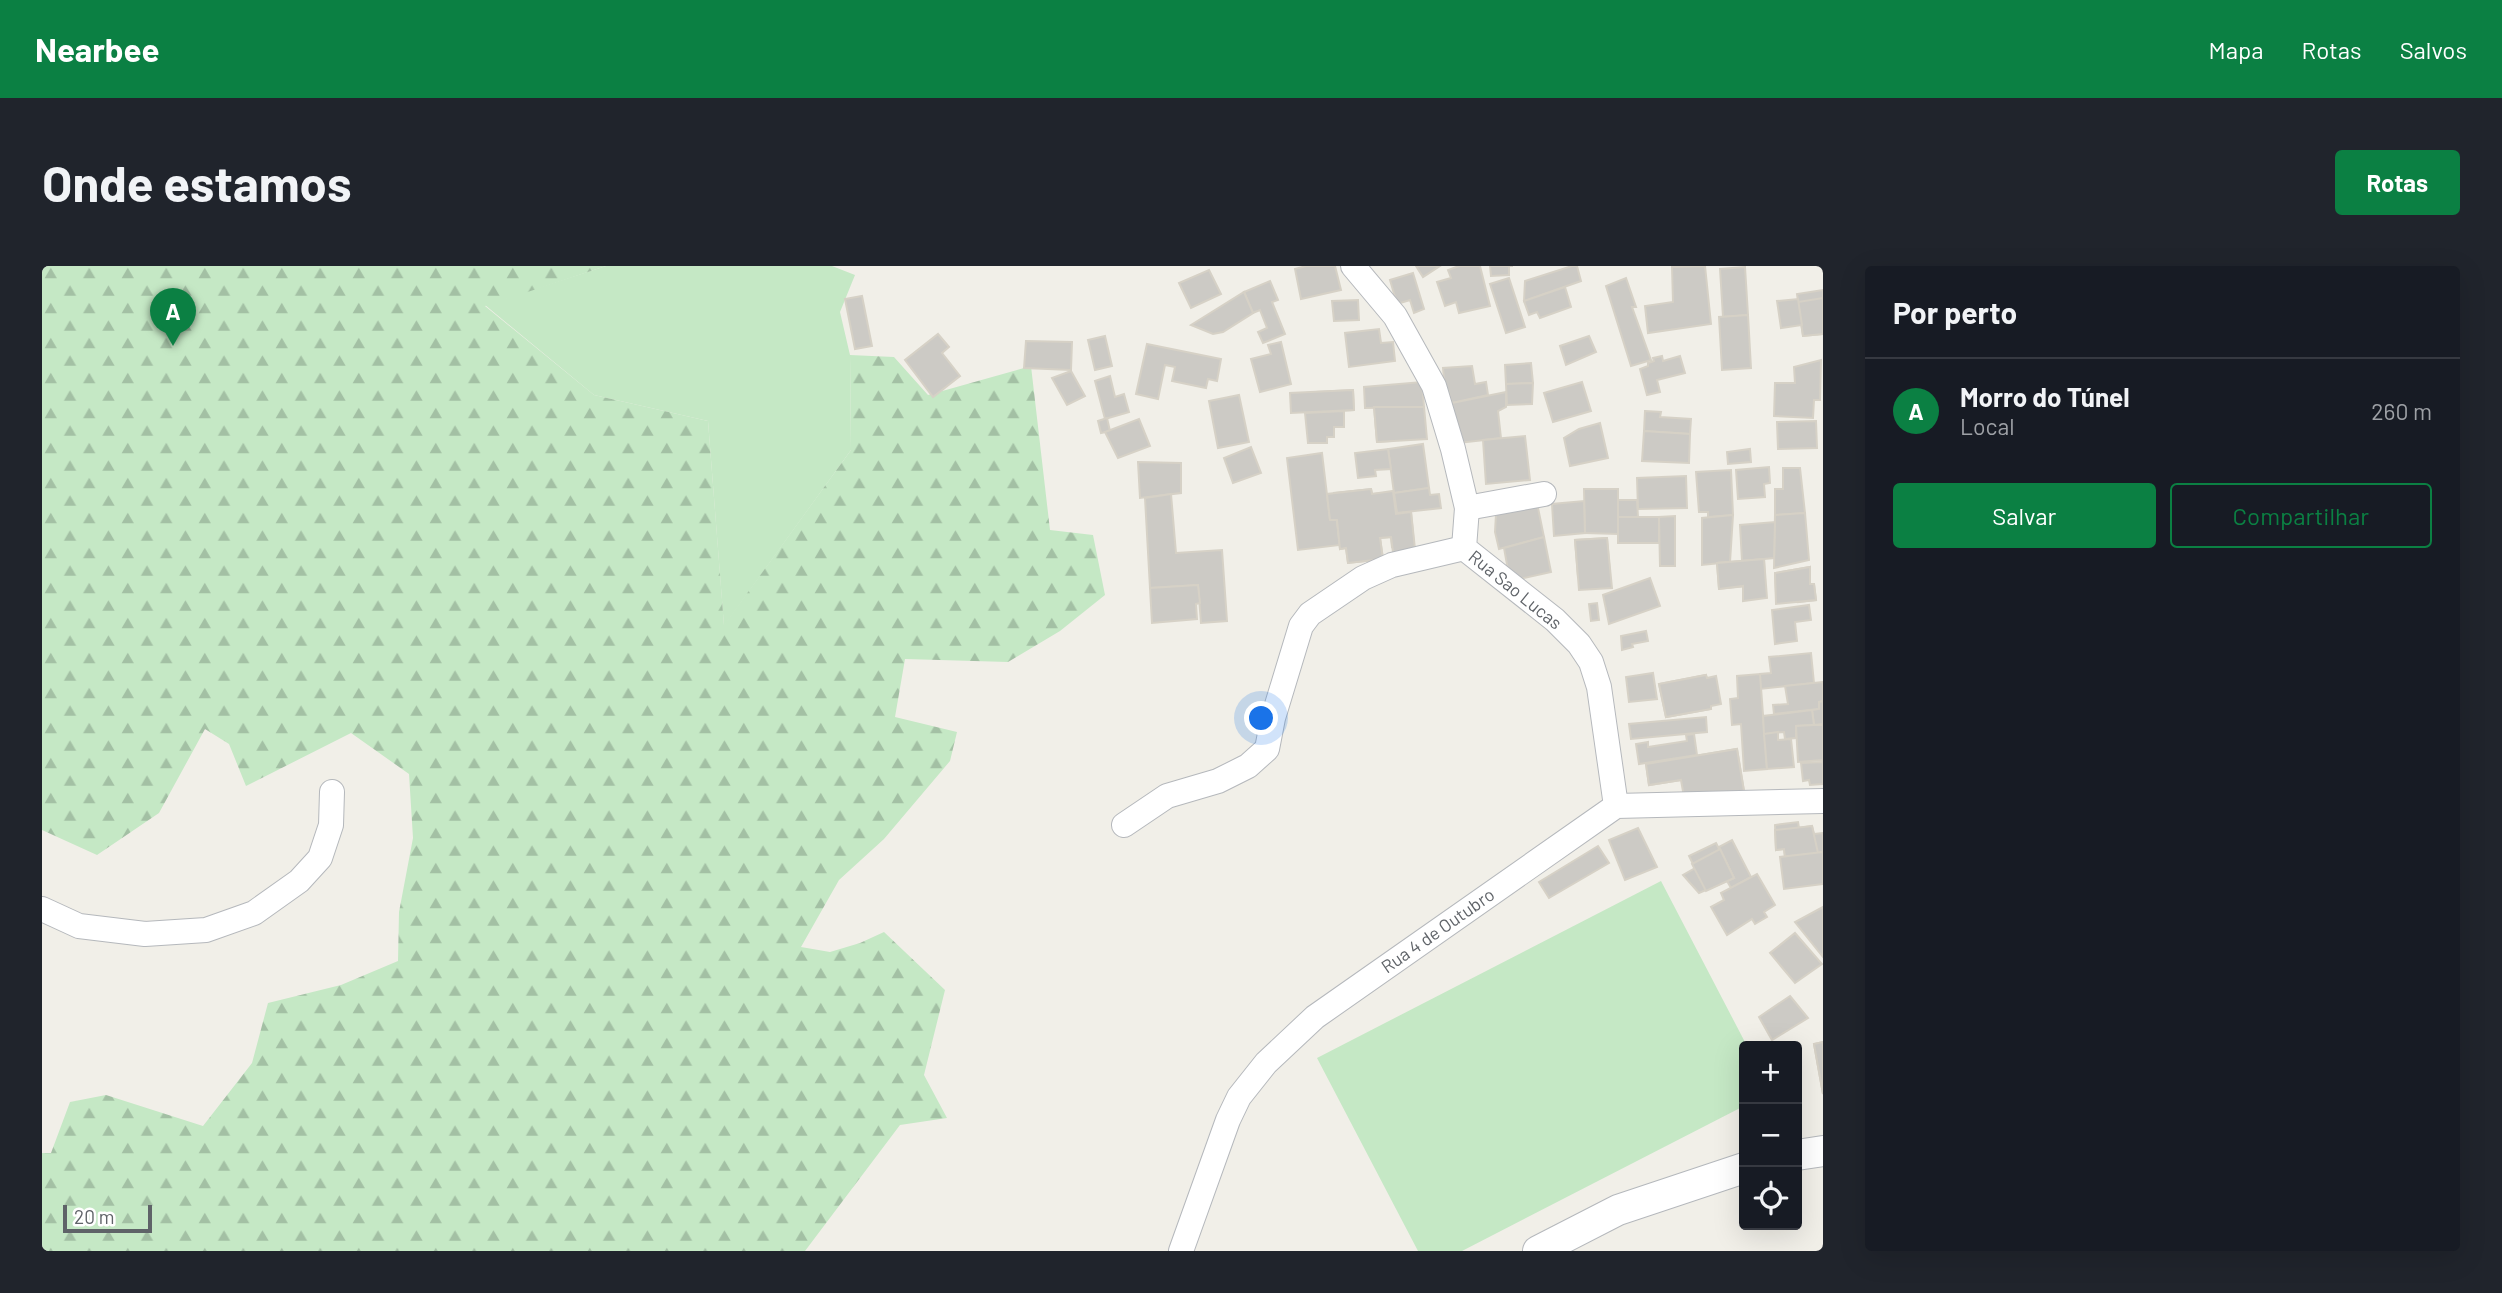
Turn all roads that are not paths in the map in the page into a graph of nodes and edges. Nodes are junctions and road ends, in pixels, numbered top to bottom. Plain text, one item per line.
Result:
1 (1353, 266) edge
2 (1544, 494) dead end
3 (1466, 508) junction
4 (1464, 548) junction
5 (332, 792) dead end
6 (1823, 801) edge
7 (1616, 806) junction
8 (1124, 825) dead end
9 (42, 909) edge
10 (1823, 1151) edge
11 (1802, 1154) edge
12 (1739, 1170) edge
13 (1181, 1251) edge
14 (1538, 1251) edge

1 - 3 street, Rua Sao Lucas
2 - 3 street
3 - 4 street, Rua Sao Lucas
4 - 7 street, Rua Sao Lucas
4 - 8 street
5 - 9 street
6 - 7 street
7 - 13 street, Rua 4 de Outubro
10 - 11 street
12 - 14 street

